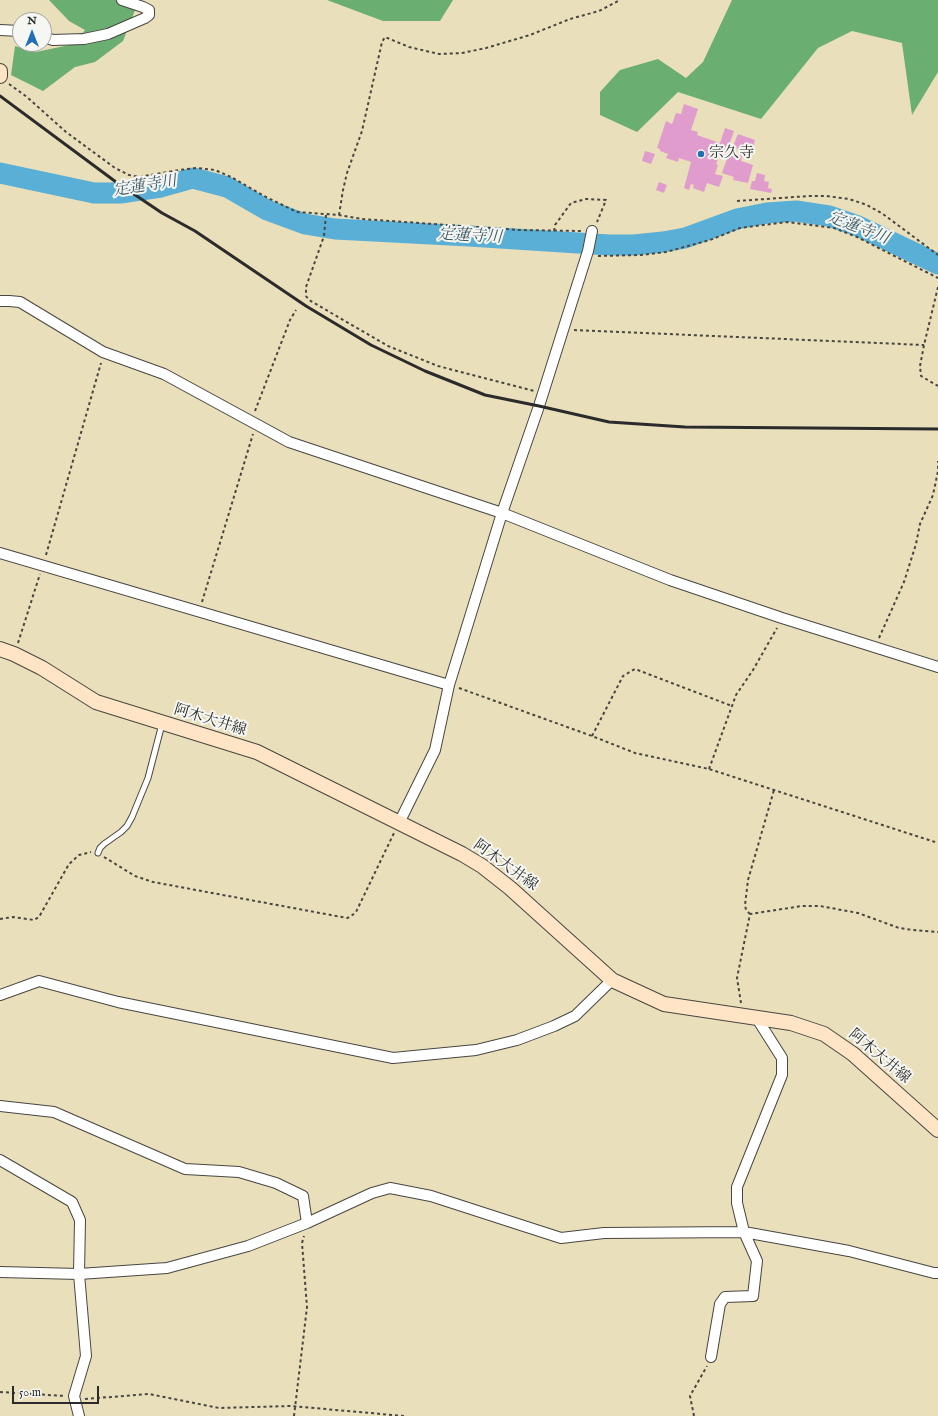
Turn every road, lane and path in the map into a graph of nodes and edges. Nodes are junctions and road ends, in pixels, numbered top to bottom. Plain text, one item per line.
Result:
1 (122, 0) edge
2 (620, 0) edge
3 (0, 30) edge
4 (12, 31) edge
5 (52, 40) edge
6 (0, 71) edge
7 (4, 80) edge
8 (737, 201) dead end
9 (326, 214) junction
10 (339, 215) junction
11 (592, 230) junction
12 (554, 231) junction
13 (587, 253) junction
14 (938, 255) edge
15 (938, 278) edge
16 (938, 287) edge
17 (0, 301) edge
18 (296, 310) dead end
19 (563, 329) junction
20 (924, 345) junction
21 (104, 352) junction
22 (938, 386) edge
23 (543, 394) junction
24 (253, 423) junction
25 (938, 461) edge
26 (502, 513) junction
27 (0, 552) edge
28 (43, 564) junction
29 (200, 611) junction
30 (781, 617) junction
31 (876, 647) junction
32 (0, 649) edge
33 (14, 654) junction
34 (938, 667) edge
35 (449, 685) junction
36 (732, 706) junction
37 (162, 724) junction
38 (592, 736) junction
39 (709, 769) junction
40 (774, 790) junction
41 (399, 823) junction
42 (938, 843) edge
43 (98, 853) junction
44 (750, 914) junction
45 (0, 919) edge
46 (938, 932) edge
47 (612, 980) junction
48 (0, 995) edge
49 (749, 1016) junction
50 (0, 1106) edge
51 (938, 1130) edge
52 (0, 1160) edge
53 (307, 1223) junction
54 (744, 1232) junction
55 (0, 1272) edge
56 (938, 1273) edge
57 (79, 1274) junction
58 (711, 1357) joint
59 (0, 1392) edge
60 (74, 1396) junction
61 (79, 1416) edge
62 (294, 1416) edge
63 (404, 1416) edge
64 (694, 1416) edge

1 - 5 street
2 - 10 path
3 - 4 street
6 - 7 main road
7 - 9 path
8 - 14 path
9 - 10 path
9 - 23 path
10 - 12 path
11 - 12 path
11 - 12 path
11 - 13 street
13 - 15 path
13 - 19 street
16 - 20 path
17 - 21 street
18 - 24 path
19 - 20 path
19 - 23 street
20 - 22 path
21 - 24 street
21 - 28 path
23 - 26 street
24 - 26 street
24 - 29 path
25 - 31 path
26 - 30 street
26 - 35 street
27 - 28 street
28 - 29 street
28 - 33 path
29 - 35 street
30 - 31 street
30 - 36 path
31 - 34 street
32 - 33 main road, 阿木大井線
33 - 37 main road, 阿木大井線
35 - 38 path
35 - 41 street
36 - 38 path
36 - 39 path
37 - 41 main road, 阿木大井線
37 - 43 lane
38 - 39 path
39 - 40 path
40 - 42 path
40 - 44 path
41 - 43 path
41 - 47 main road, 阿木大井線
43 - 45 path
44 - 46 path
44 - 49 path
47 - 48 street
47 - 49 main road, 阿木大井線
49 - 51 main road, 阿木大井線
49 - 54 street
50 - 53 street
52 - 57 street
53 - 54 street
53 - 57 street
53 - 62 path
54 - 56 street
54 - 58 street
55 - 57 street
57 - 60 street
58 - 64 path
59 - 60 path
60 - 61 street
60 - 63 path

